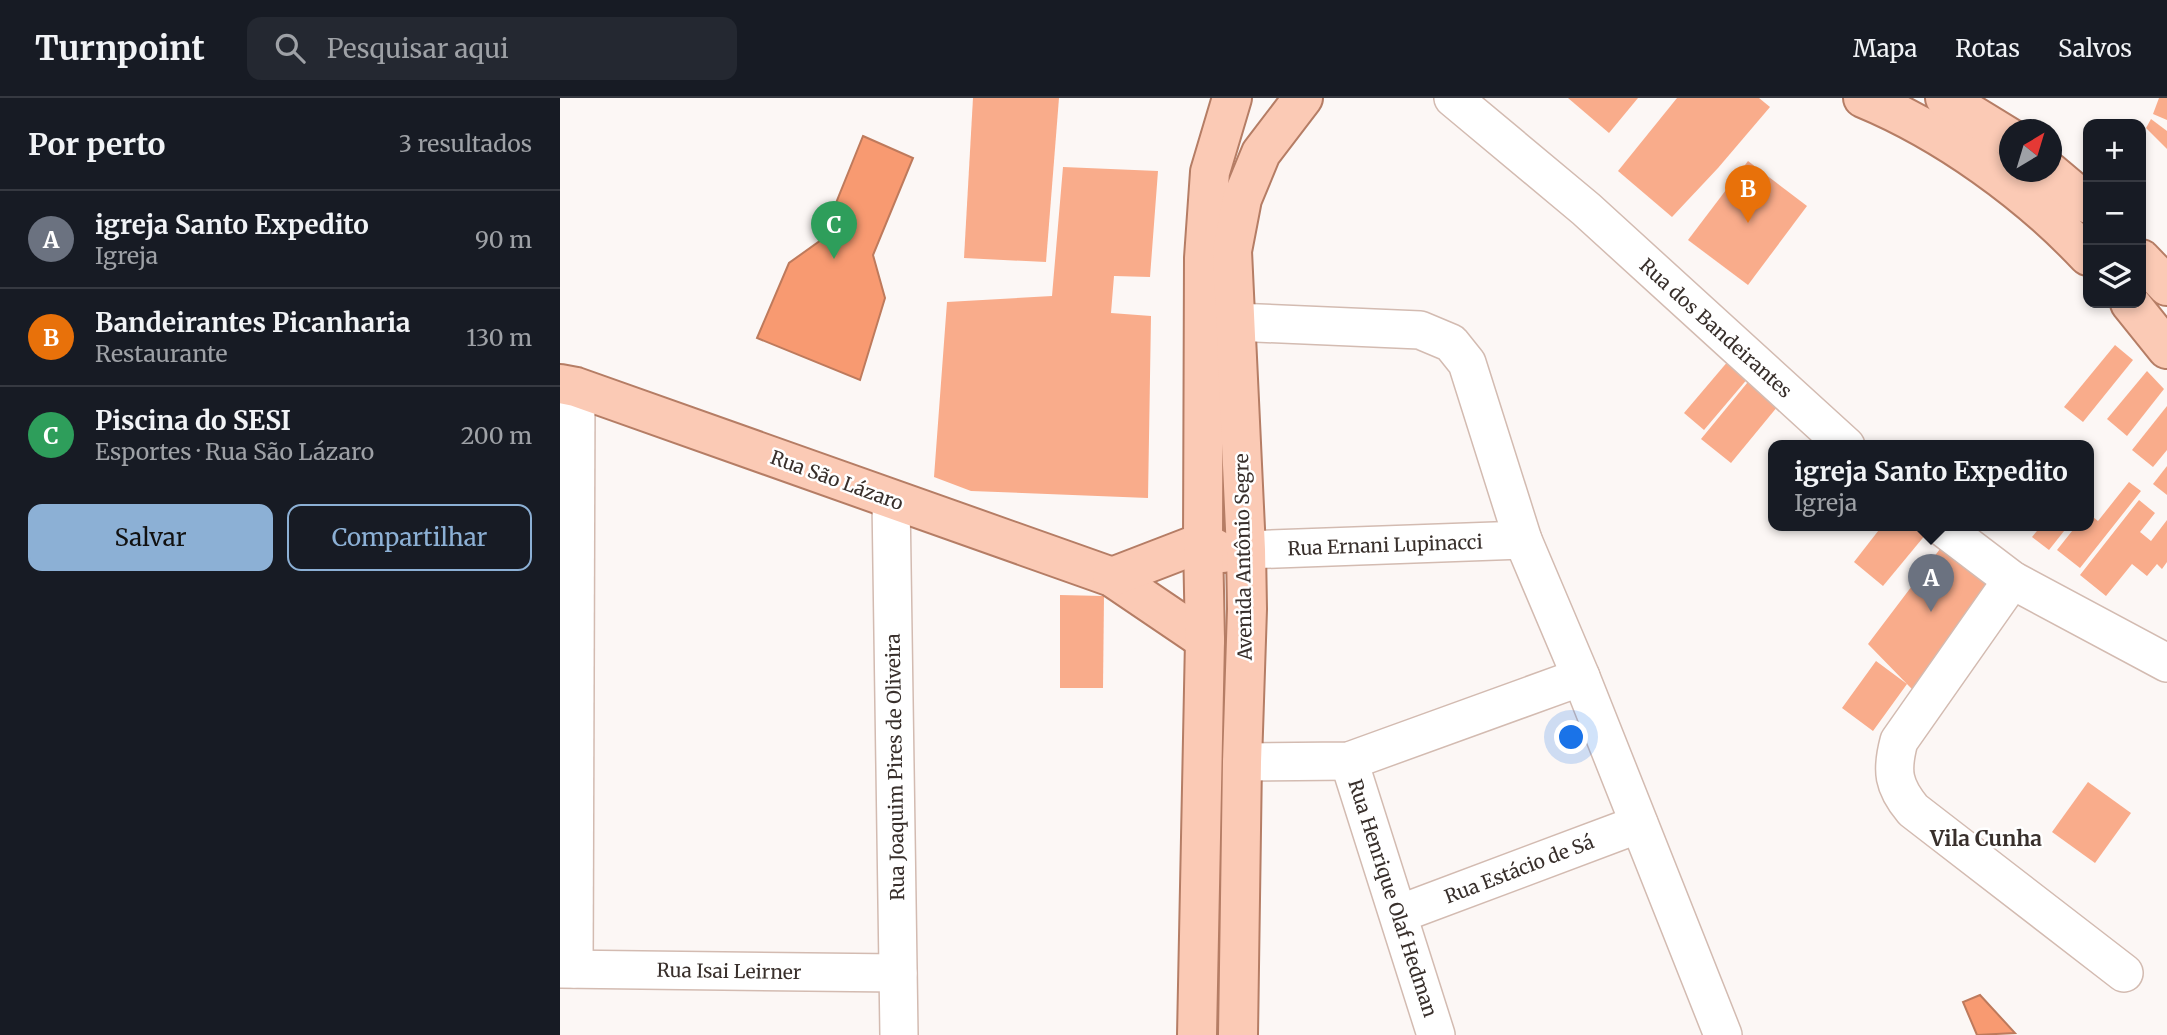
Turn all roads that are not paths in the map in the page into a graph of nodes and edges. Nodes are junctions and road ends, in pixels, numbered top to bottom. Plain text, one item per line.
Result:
1 (1232, 98) edge
2 (1453, 98) edge
3 (1863, 98) edge
4 (1945, 98) edge
5 (1293, 106) edge
6 (1999, 131) edge
7 (2062, 182) edge
8 (2083, 200) edge
9 (2083, 251) edge
10 (2146, 264) edge
11 (2167, 286) edge
12 (2134, 308) edge
13 (1234, 322) junction
14 (2167, 349) edge
15 (568, 386) edge
16 (1839, 440) edge
17 (891, 499) junction
18 (1948, 531) edge
19 (1523, 540) junction
20 (1203, 542) junction
21 (1246, 550) junction
22 (1112, 578) junction
23 (2012, 580) junction
24 (1247, 609) junction
25 (1206, 640) junction
26 (2167, 663) edge
27 (1581, 677) junction
28 (1349, 761) junction
29 (1242, 762) junction
30 (1639, 824) junction
31 (1399, 914) junction
32 (567, 969) edge
33 (898, 973) junction
34 (2124, 973) dead end
35 (899, 1035) edge
36 (1197, 1035) edge
37 (1238, 1035) edge
38 (1436, 1035) edge
39 (1723, 1035) edge

1 - 20 main road, Avenida Antônio Segre
2 - 16 street, Rua dos Bandeirantes
3 - 9 main road
4 - 6 main road
5 - 13 main road, Avenida Antônio Segre
7 - 8 main road
10 - 11 main road
12 - 14 main road
13 - 19 street
13 - 21 main road, Avenida Antônio Segre
15 - 17 main road, Rua São Lázaro
15 - 32 street
17 - 22 main road, Rua São Lázaro
17 - 33 street, Rua Joaquim Pires de Oliveira
18 - 23 street
19 - 21 street, Rua Ernani Lupinacci
19 - 27 street
20 - 22 main road
20 - 24 main road
20 - 25 main road, Avenida Antônio Segre
21 - 24 main road, Avenida Antônio Segre
22 - 25 main road, Rua São Lázaro
23 - 26 street
23 - 34 street
24 - 29 main road, Avenida Antônio Segre
25 - 36 main road, Avenida Antônio Segre
27 - 28 street
27 - 30 street
28 - 29 street
28 - 31 street, Rua Henrique Olaf Hedman
29 - 37 main road, Avenida Antônio Segre
30 - 31 street, Rua Estácio de Sá
30 - 39 street
31 - 38 street, Rua Henrique Olaf Hedman
32 - 33 street, Rua Isai Leirner
33 - 35 street, Rua Joaquim Pires de Oliveira

